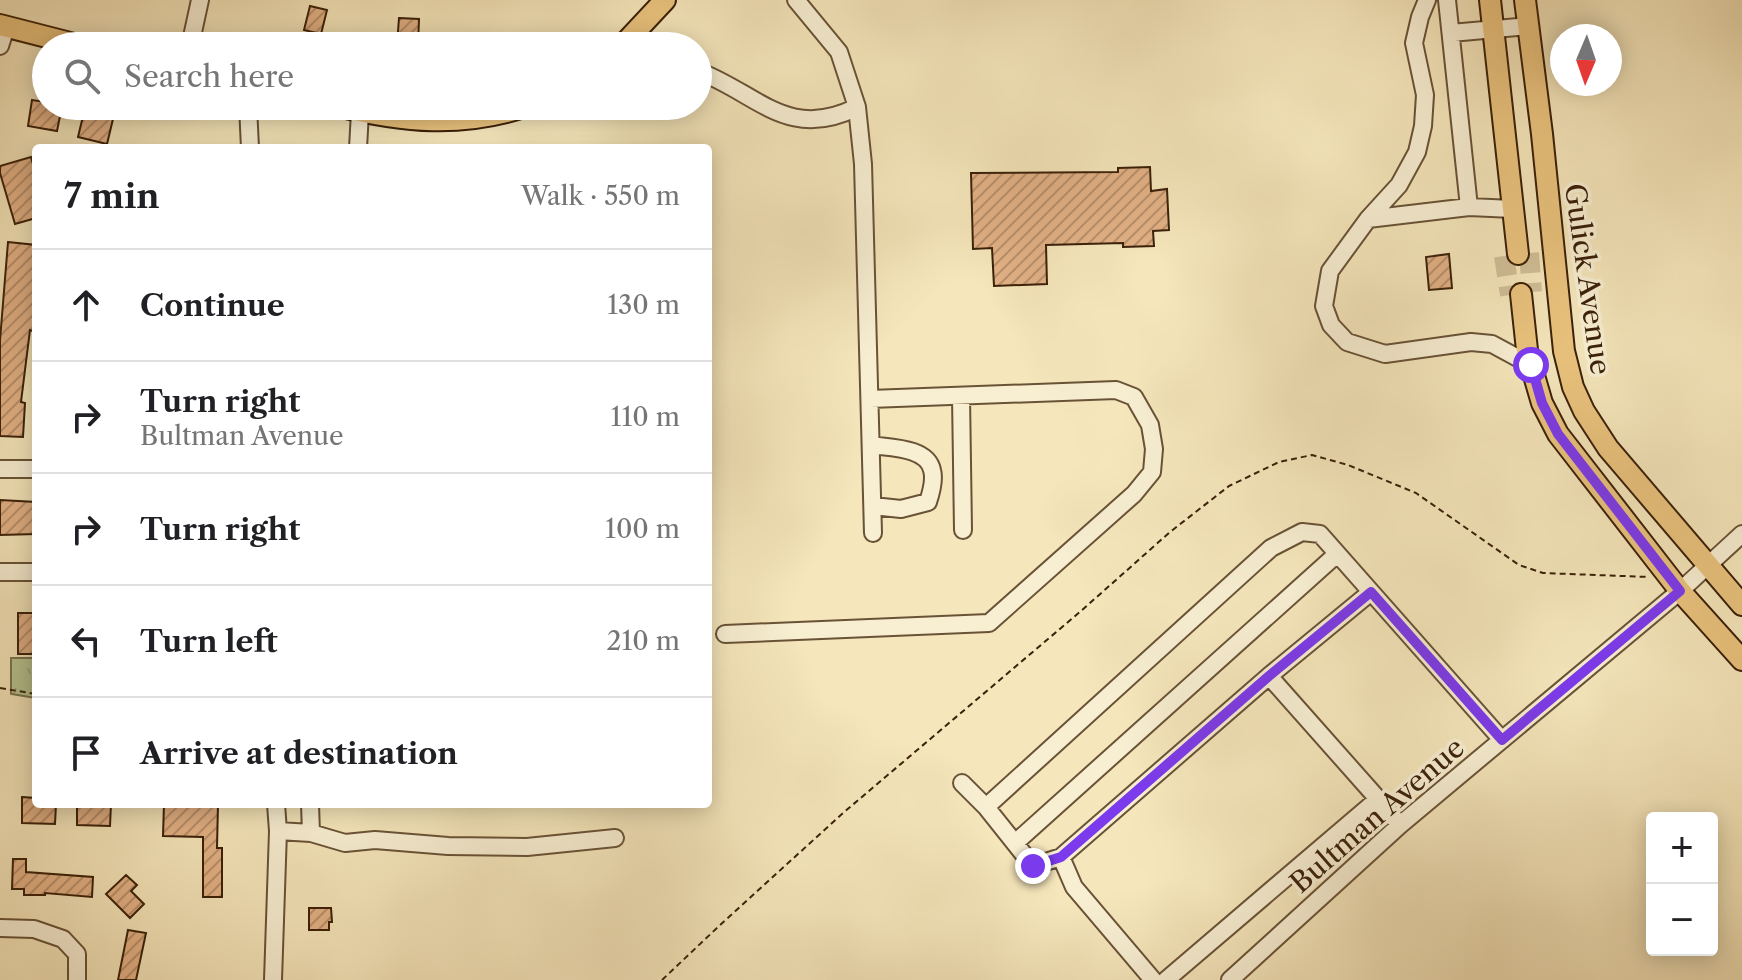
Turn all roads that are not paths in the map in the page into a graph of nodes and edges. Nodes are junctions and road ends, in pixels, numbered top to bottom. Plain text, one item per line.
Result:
1 (200, 0) edge
2 (665, 0) edge
3 (796, 0) edge
4 (1427, 0) edge
5 (1447, 0) edge
6 (1490, 0) edge
7 (1525, 0) edge
8 (1528, 26) junction
9 (1493, 28) junction
10 (193, 32) edge
11 (635, 32) edge
12 (2, 33) edge
13 (1451, 33) junction
14 (32, 38) edge
15 (712, 77) edge
16 (857, 107) junction
17 (249, 120) edge
18 (360, 120) edge
19 (414, 120) edge
20 (462, 120) edge
21 (250, 144) edge
22 (358, 144) edge
23 (1469, 207) junction
24 (1513, 209) junction
25 (1368, 219) junction
26 (1517, 254) tunnel mouth
27 (1522, 298) tunnel mouth
28 (1531, 365) junction
29 (961, 396) junction
30 (870, 399) junction
31 (871, 445) junction
32 (0, 469) edge
33 (32, 469) edge
34 (873, 506) junction
35 (963, 530) dead end
36 (873, 533) dead end
37 (1742, 534) edge
38 (1337, 554) junction
39 (1708, 565) junction
40 (0, 572) edge
41 (32, 572) edge
42 (1680, 591) junction
43 (1371, 592) junction
44 (1742, 605) edge
45 (725, 634) dead end
46 (1742, 660) edge
47 (1269, 676) junction
48 (1502, 740) junction
49 (962, 783) dead end
50 (1378, 799) junction
51 (986, 807) junction
52 (276, 808) edge
53 (310, 808) edge
54 (1400, 825) junction
55 (278, 831) junction
56 (311, 833) junction
57 (615, 838) dead end
58 (1015, 843) junction
59 (1061, 857) junction
60 (0, 928) edge
61 (1234, 978) edge
62 (77, 980) edge
63 (273, 980) edge
64 (1153, 980) edge
65 (1166, 980) edge

1 - 10 street
2 - 11 main road
3 - 16 street
4 - 25 street
5 - 13 street
6 - 9 main road
7 - 8 main road, Gulick Avenue
8 - 9 street
8 - 39 main road, Gulick Avenue
9 - 13 street
9 - 24 main road
12 - 14 main road
13 - 23 street
15 - 16 street
16 - 30 street
17 - 21 street
18 - 22 street
19 - 20 main road
23 - 24 street
23 - 25 street
24 - 26 main road
25 - 28 street
27 - 28 main road
28 - 42 main road
29 - 30 street
29 - 35 street
29 - 45 street
30 - 31 street
31 - 34 street
31 - 34 street
32 - 33 street
34 - 36 street
37 - 39 street, Bultman Avenue
38 - 43 street
38 - 51 street
38 - 58 street
39 - 42 street, Bultman Avenue
39 - 44 main road, Gulick Avenue
40 - 41 street
42 - 46 main road
42 - 48 street, Bultman Avenue
43 - 47 street
43 - 48 street
47 - 50 street
47 - 59 street
48 - 54 street, Bultman Avenue
49 - 51 street
50 - 54 street
50 - 65 street
51 - 58 street
52 - 55 street
53 - 56 street
54 - 61 street, Bultman Avenue
55 - 56 street
55 - 63 street
56 - 57 street
58 - 59 street
59 - 64 street
60 - 62 street

